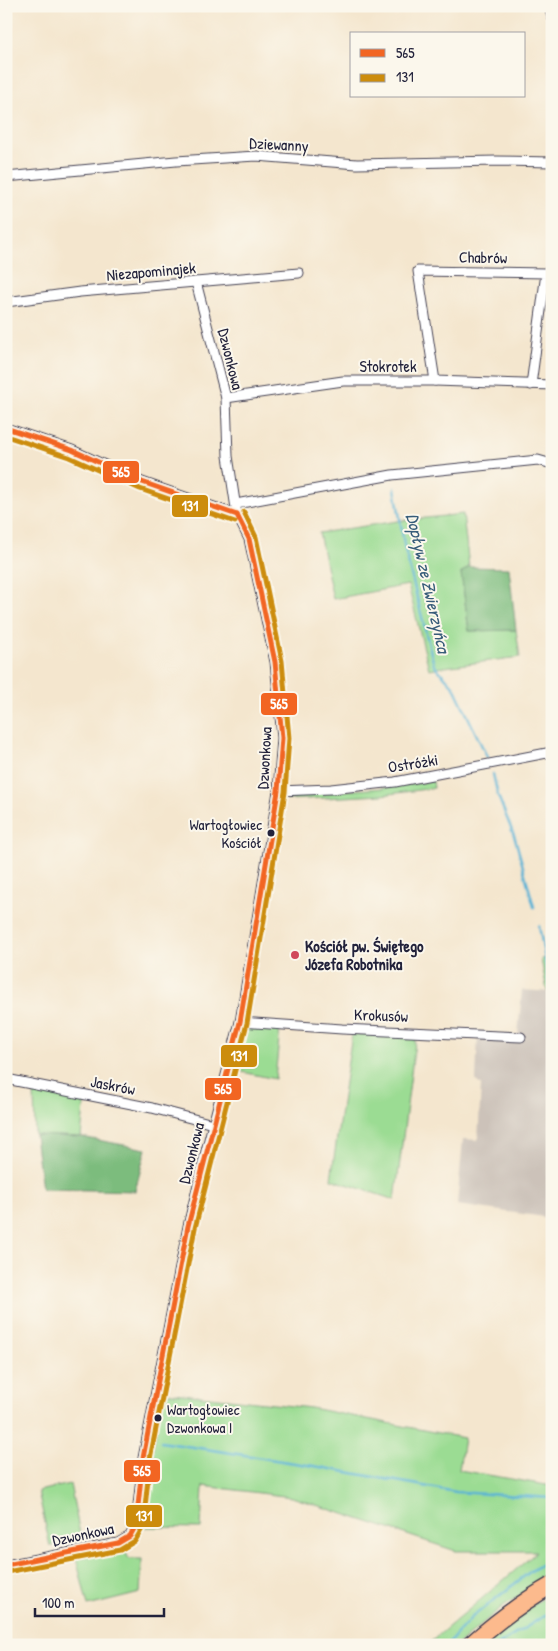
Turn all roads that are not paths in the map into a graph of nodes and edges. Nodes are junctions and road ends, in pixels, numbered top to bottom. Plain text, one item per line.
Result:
1 (549, 6) edge
2 (552, 16) edge
3 (552, 162) edge
4 (6, 177) edge
5 (299, 272) dead end
6 (196, 282) junction
7 (6, 302) edge
8 (435, 380) junction
9 (531, 385) junction
10 (552, 386) edge
11 (226, 398) junction
12 (6, 428) edge
13 (552, 464) edge
14 (236, 504) junction
15 (237, 515) junction
16 (552, 752) edge
17 (278, 791) junction
18 (240, 1022) junction
19 (521, 1037) dead end
20 (6, 1079) edge
21 (213, 1124) junction
22 (6, 1565) edge
23 (552, 1585) edge
24 (470, 1645) edge

1 - 2 street
3 - 4 street, Dziewanny
5 - 6 street, Niezapominajek
6 - 7 street, Niezapominajek
6 - 11 street, Dzwonkowa
8 - 9 street, Stokrotek
8 - 9 street, Chabrów
8 - 11 street, Stokrotek
9 - 10 street, Stokrotek
11 - 14 street, Dzwonkowa
12 - 15 street
13 - 14 street
14 - 15 street, Dzwonkowa
15 - 17 street, Dzwonkowa
16 - 17 street, Ostróżki
17 - 18 street, Dzwonkowa
18 - 19 street, Krokusów
18 - 21 street, Dzwonkowa
20 - 21 street, Jaskrów
21 - 22 street, Dzwonkowa
23 - 24 highway

